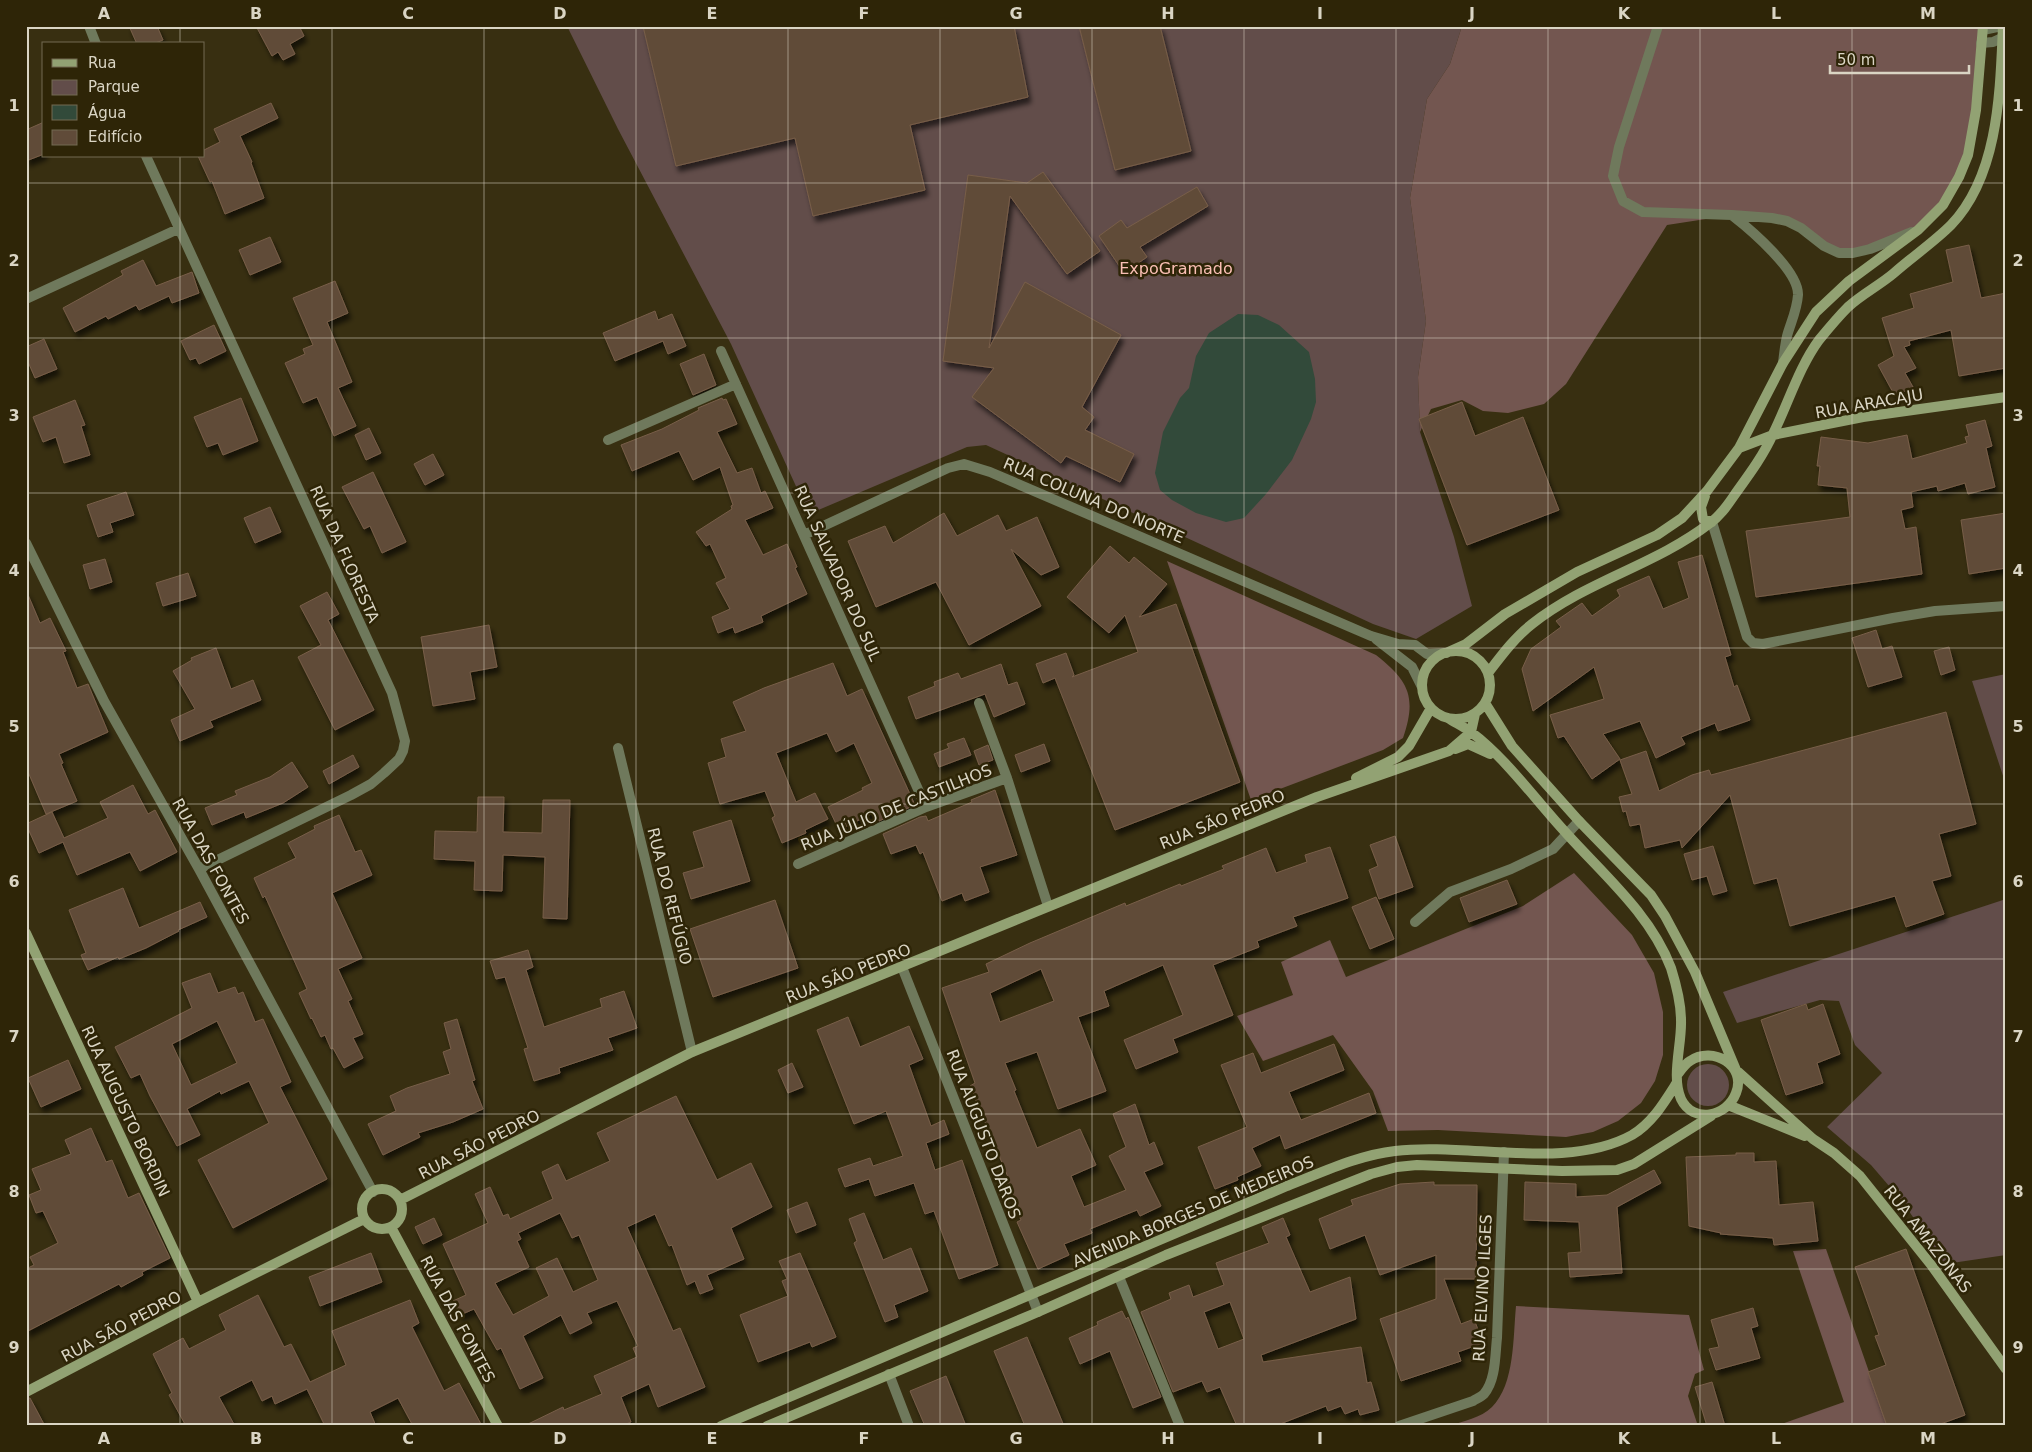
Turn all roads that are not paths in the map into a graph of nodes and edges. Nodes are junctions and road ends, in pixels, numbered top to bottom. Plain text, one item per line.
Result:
1 (88, 26) edge
2 (1658, 26) edge
3 (2002, 26) edge
4 (1983, 28) edge
5 (95, 42) edge
6 (1981, 43) junction
7 (2004, 44) edge
8 (147, 158) edge
9 (1732, 215) junction
10 (178, 229) junction
11 (1918, 230) junction
12 (26, 299) edge
13 (721, 351) dead end
14 (1783, 363) junction
15 (736, 384) junction
16 (2006, 397) edge
17 (1773, 435) junction
18 (608, 440) dead end
19 (1740, 448) junction
20 (1707, 491) junction
21 (1712, 522) junction
22 (804, 535) junction
23 (26, 543) edge
24 (2006, 606) edge
25 (1371, 636) junction
26 (1446, 653) junction
27 (1488, 673) junction
28 (1422, 686) junction
29 (1485, 702) junction
30 (979, 703) dead end
31 (1431, 708) junction
32 (1475, 714) junction
33 (1448, 718) junction
34 (1472, 732) junction
35 (618, 748) dead end
36 (1449, 751) junction
37 (1500, 759) junction
38 (1007, 778) junction
39 (1317, 797) junction
40 (926, 807) junction
41 (1579, 821) junction
42 (1567, 834) junction
43 (798, 864) dead end
44 (199, 869) junction
45 (1048, 906) junction
46 (1415, 922) dead end
47 (26, 932) edge
48 (902, 967) junction
49 (692, 1052) junction
50 (1736, 1070) junction
51 (1676, 1079) junction
52 (1728, 1106) junction
53 (1711, 1116) junction
54 (1813, 1139) junction
55 (1504, 1152) junction
56 (1503, 1168) junction
57 (1286, 1186) junction
58 (373, 1192) junction
59 (400, 1200) junction
60 (1293, 1204) junction
61 (364, 1219) junction
62 (391, 1227) junction
63 (1159, 1239) junction
64 (1166, 1256) junction
65 (1119, 1277) junction
66 (1031, 1295) junction
67 (198, 1302) junction
68 (1038, 1312) junction
69 (2006, 1369) edge
70 (889, 1374) junction
71 (803, 1390) junction
72 (26, 1392) edge
73 (809, 1408) junction
74 (737, 1422) edge
75 (498, 1426) edge
76 (721, 1426) edge
77 (767, 1426) edge
78 (909, 1426) edge
79 (1180, 1426) edge
80 (1399, 1426) edge

1 - 5 street
2 - 9 street
3 - 4 street
3 - 7 main road
4 - 6 main road
6 - 7 street
6 - 11 main road
7 - 17 main road
8 - 10 street, RUA DA FLORESTA
9 - 11 street
9 - 14 street
10 - 12 street
10 - 44 street, RUA DA FLORESTA
11 - 14 main road
13 - 15 street, RUA SALVADOR DO SUL
14 - 19 main road
15 - 18 street
15 - 22 street, RUA SALVADOR DO SUL
16 - 17 main road, RUA ARACAJU
17 - 19 main road, RUA ARACAJU
17 - 21 main road
19 - 20 main road
20 - 21 main road
20 - 26 main road
21 - 24 street
21 - 27 main road
22 - 25 street, RUA COLUNA DO NORTE
22 - 40 street, RUA SALVADOR DO SUL
23 - 44 street, RUA DAS FONTES
25 - 26 street, RUA COLUNA DO NORTE
25 - 28 street, RUA COLUNA DO NORTE
26 - 27 main road
26 - 28 main road
27 - 29 main road
28 - 31 main road
29 - 32 main road
29 - 41 main road
30 - 38 street
31 - 33 main road
31 - 39 main road, RUA SÃO PEDRO
32 - 33 main road
32 - 34 main road
33 - 34 main road, AVENIDA BORGES DE MEDEIROS
34 - 36 main road, RUA SÃO PEDRO
34 - 37 main road, AVENIDA BORGES DE MEDEIROS
35 - 49 street, RUA DO REFÚGIO
36 - 37 main road
36 - 39 main road, RUA SÃO PEDRO
37 - 42 main road, AVENIDA BORGES DE MEDEIROS
38 - 40 street, RUA JÚLIO DE CASTILHOS
38 - 45 street
39 - 45 main road, RUA SÃO PEDRO
40 - 43 street, RUA JÚLIO DE CASTILHOS
41 - 42 street
41 - 50 main road
42 - 46 street
42 - 51 main road, AVENIDA BORGES DE MEDEIROS
44 - 58 street, RUA DAS FONTES
45 - 48 main road, RUA SÃO PEDRO
47 - 67 main road, RUA AUGUSTO BORDIN
48 - 49 main road, RUA SÃO PEDRO
48 - 66 street, RUA AUGUSTO DAROS
49 - 59 main road, RUA SÃO PEDRO
50 - 51 main road
50 - 52 main road
50 - 54 main road
51 - 53 main road
51 - 55 main road, AVENIDA BORGES DE MEDEIROS
52 - 53 main road
52 - 54 main road
53 - 56 main road, AVENIDA BORGES DE MEDEIROS
54 - 69 main road, RUA AMAZONAS
55 - 56 street, RUA ELVINO ILGES
55 - 57 main road, AVENIDA BORGES DE MEDEIROS
56 - 60 main road, AVENIDA BORGES DE MEDEIROS
56 - 80 street, RUA ELVINO ILGES
57 - 60 main road
57 - 63 main road, AVENIDA BORGES DE MEDEIROS
58 - 59 main road
58 - 61 main road
59 - 62 main road
60 - 64 main road, AVENIDA BORGES DE MEDEIROS
61 - 62 main road
61 - 67 main road, RUA SÃO PEDRO
62 - 75 main road, RUA DAS FONTES
63 - 64 main road
63 - 66 main road, AVENIDA BORGES DE MEDEIROS
64 - 65 main road, AVENIDA BORGES DE MEDEIROS
65 - 68 main road, AVENIDA BORGES DE MEDEIROS
65 - 79 street
66 - 68 street, RUA AUGUSTO DAROS
66 - 71 main road, AVENIDA BORGES DE MEDEIROS
67 - 72 main road, RUA SÃO PEDRO
68 - 70 main road, AVENIDA BORGES DE MEDEIROS
70 - 73 main road, AVENIDA BORGES DE MEDEIROS
70 - 78 street
71 - 73 main road
71 - 74 main road, AVENIDA BORGES DE MEDEIROS
73 - 77 main road, AVENIDA BORGES DE MEDEIROS
74 - 76 main road, AVENIDA BORGES DE MEDEIROS

